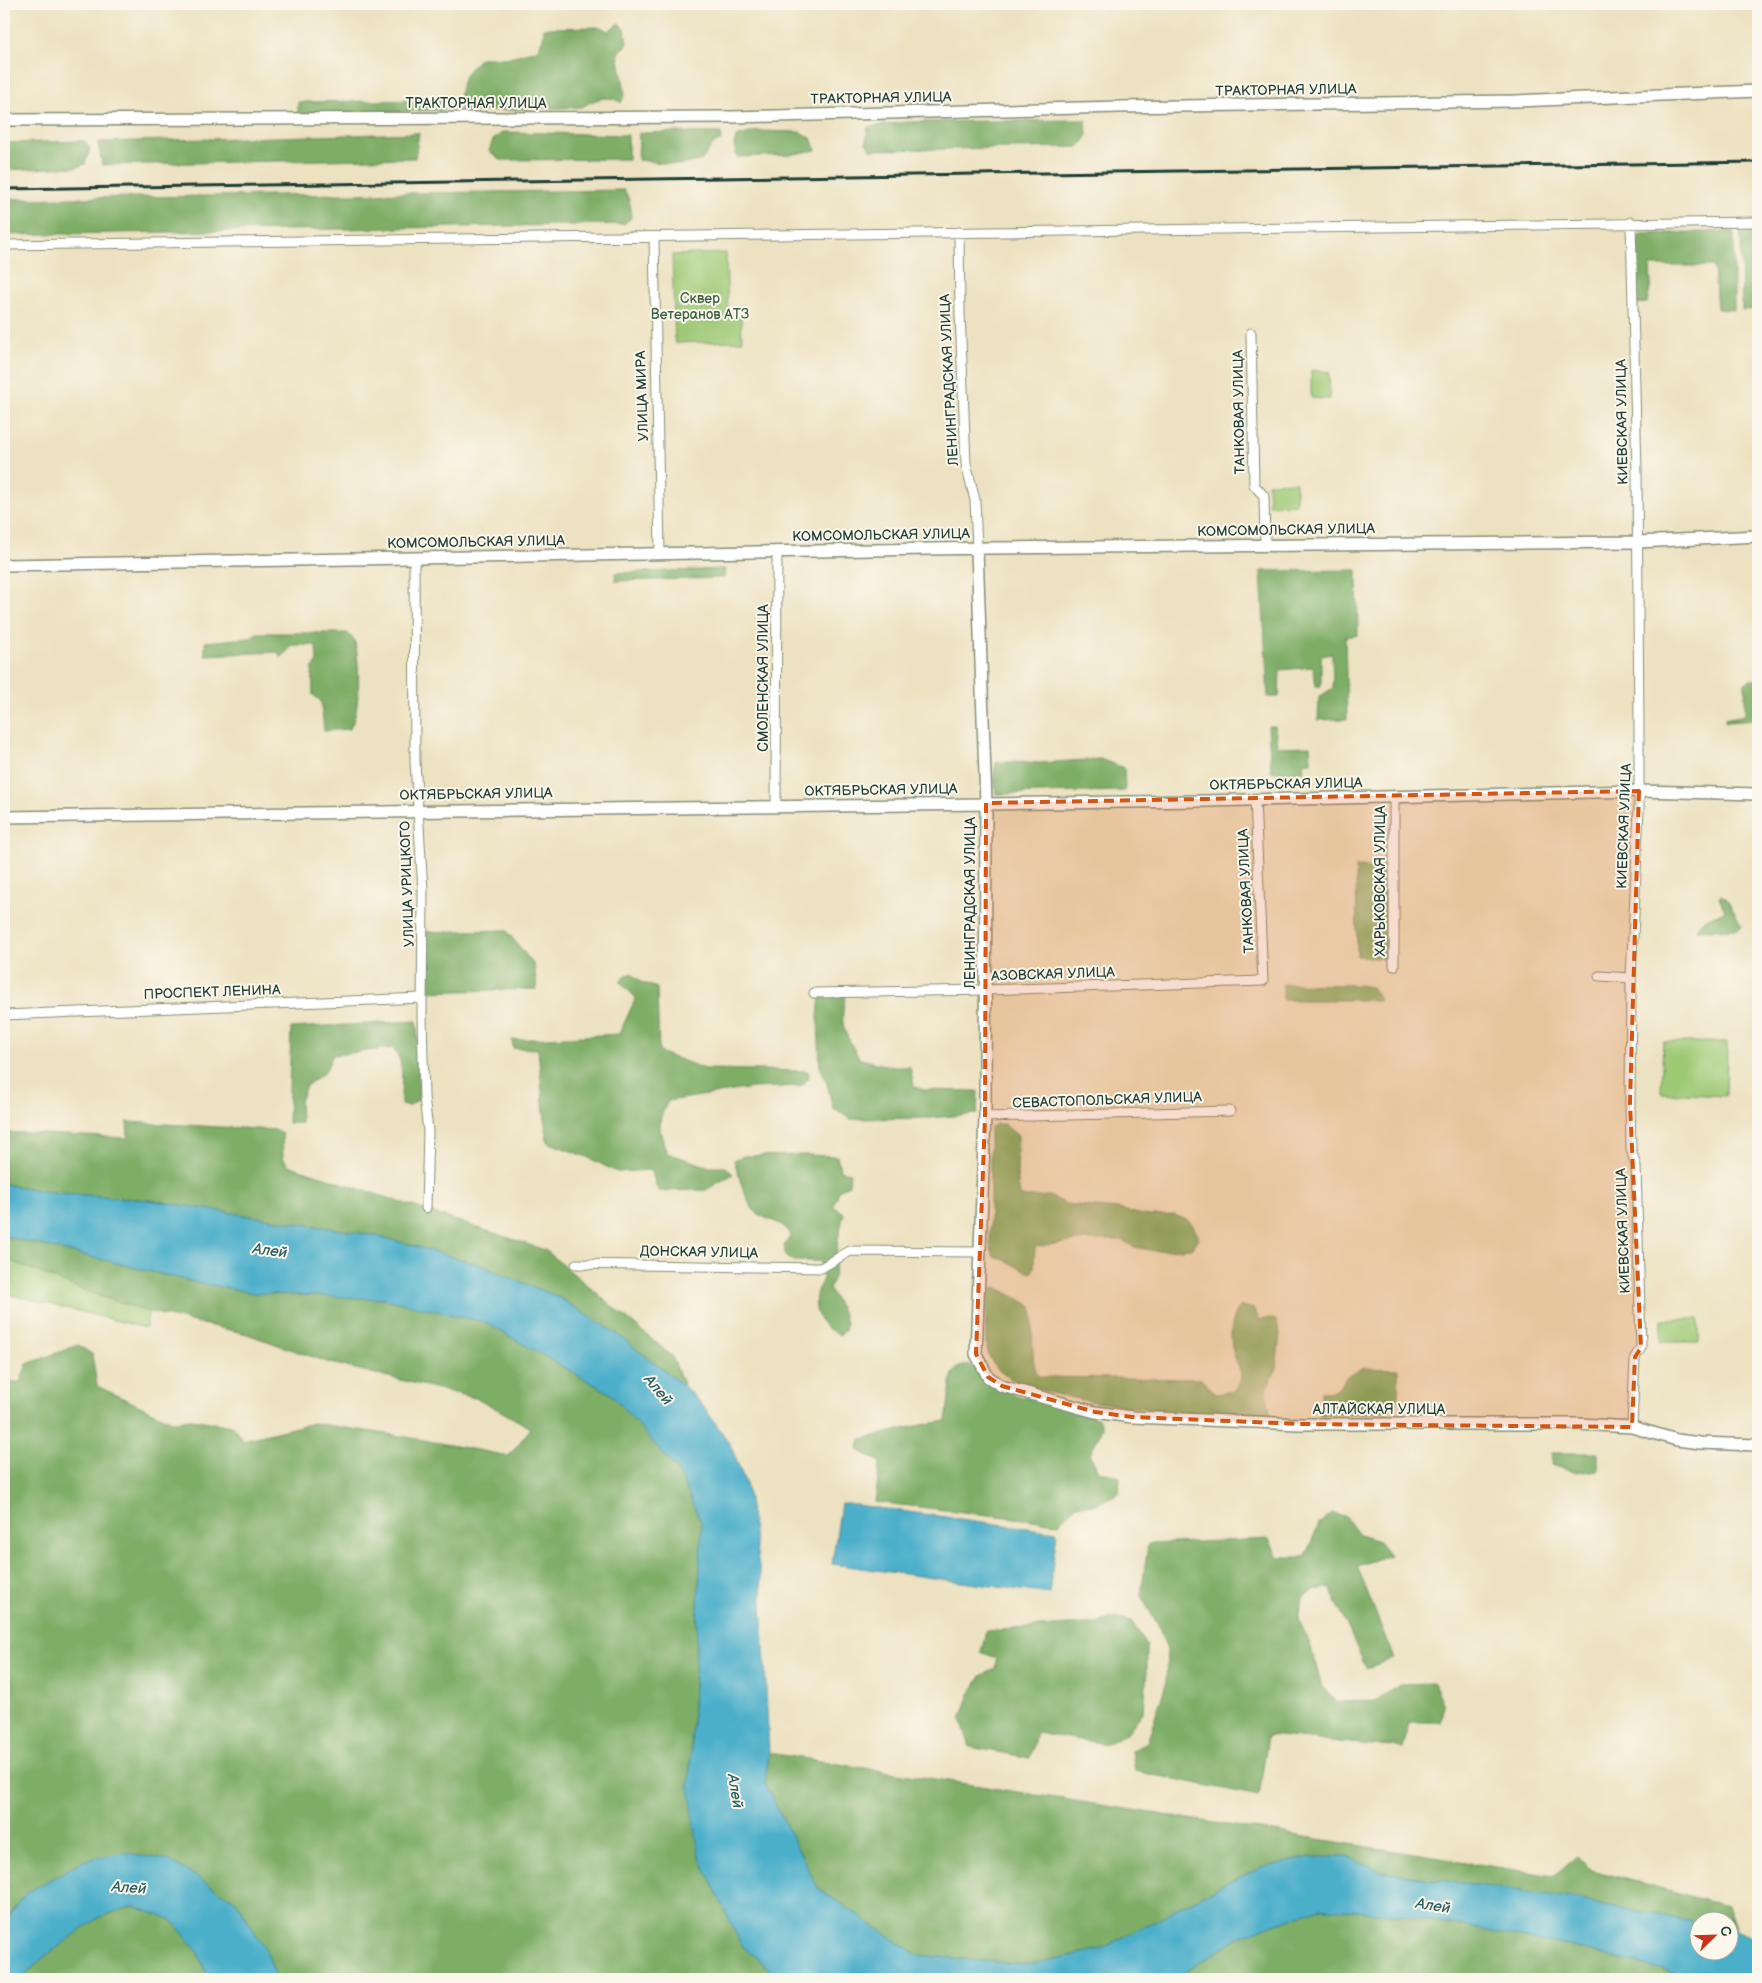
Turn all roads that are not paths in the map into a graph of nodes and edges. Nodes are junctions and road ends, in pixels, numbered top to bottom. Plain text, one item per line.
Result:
1 (1758, 91) edge
2 (4, 120) edge
3 (1630, 222) junction
4 (1758, 222) edge
5 (959, 232) junction
6 (654, 237) junction
7 (4, 245) edge
8 (1251, 333) dead end
9 (1758, 536) edge
10 (1638, 542) junction
11 (1265, 545) junction
12 (977, 549) junction
13 (777, 551) junction
14 (660, 554) junction
15 (414, 559) junction
16 (4, 564) edge
17 (1640, 791) junction
18 (1758, 794) edge
19 (1394, 796) junction
20 (1256, 799) junction
21 (986, 803) junction
22 (776, 806) junction
23 (417, 810) junction
24 (4, 817) edge
25 (1394, 966) dead end
26 (1600, 976) dead end
27 (1631, 978) junction
28 (1263, 981) joint
29 (985, 990) junction
30 (814, 993) dead end
31 (422, 998) junction
32 (4, 1015) edge
33 (1230, 1111) dead end
34 (985, 1117) junction
35 (426, 1208) dead end
36 (979, 1252) junction
37 (576, 1264) dead end
38 (1002, 1386) joint
39 (1632, 1427) junction
40 (1758, 1445) edge

1 - 2 main road, ТРАКТОРНАЯ УЛИЦА
3 - 4 street
3 - 5 street
3 - 10 street, КИЕВСКАЯ УЛИЦА
5 - 6 street
5 - 12 street, ЛЕНИНГРАДСКАЯ УЛИЦА
6 - 7 street
6 - 14 street, УЛИЦА МИРА
8 - 11 street, ТАНКОВАЯ УЛИЦА
9 - 10 main road, КОМСОМОЛЬСКАЯ УЛИЦА
10 - 11 main road, КОМСОМОЛЬСКАЯ УЛИЦА
10 - 17 street, КИЕВСКАЯ УЛИЦА
11 - 12 main road, КОМСОМОЛЬСКАЯ УЛИЦА
12 - 13 main road, КОМСОМОЛЬСКАЯ УЛИЦА
12 - 21 main road, ЛЕНИНГРАДСКАЯ УЛИЦА
13 - 14 main road, КОМСОМОЛЬСКАЯ УЛИЦА
13 - 22 street, СМОЛЕНСКАЯ УЛИЦА
14 - 15 main road, КОМСОМОЛЬСКАЯ УЛИЦА
15 - 16 main road, КОМСОМОЛЬСКАЯ УЛИЦА
15 - 23 street, УЛИЦА УРИЦКОГО
17 - 18 main road, ОКТЯБРЬСКАЯ УЛИЦА
17 - 19 main road, ОКТЯБРЬСКАЯ УЛИЦА
17 - 27 street, КИЕВСКАЯ УЛИЦА
19 - 20 main road, ОКТЯБРЬСКАЯ УЛИЦА
19 - 25 street, ХАРЬКОВСКАЯ УЛИЦА
20 - 21 main road, ОКТЯБРЬСКАЯ УЛИЦА
20 - 28 street, ТАНКОВАЯ УЛИЦА
21 - 22 main road, ОКТЯБРЬСКАЯ УЛИЦА
21 - 29 main road, ЛЕНИНГРАДСКАЯ УЛИЦА
22 - 23 main road, ОКТЯБРЬСКАЯ УЛИЦА
23 - 24 main road, ОКТЯБРЬСКАЯ УЛИЦА
23 - 31 street, УЛИЦА УРИЦКОГО
26 - 27 street
27 - 39 street, КИЕВСКАЯ УЛИЦА
28 - 29 street, АЗОВСКАЯ УЛИЦА
29 - 30 street, АЗОВСКАЯ УЛИЦА
29 - 34 main road, ЛЕНИНГРАДСКАЯ УЛИЦА
31 - 32 street, ПРОСПЕКТ ЛЕНИНА
31 - 35 street, УЛИЦА УРИЦКОГО
33 - 34 street, СЕВАСТОПОЛЬСКАЯ УЛИЦА
34 - 36 main road, ЛЕНИНГРАДСКАЯ УЛИЦА
36 - 37 street, ДОНСКАЯ УЛИЦА
36 - 38 main road, ЛЕНИНГРАДСКАЯ УЛИЦА
38 - 39 main road, АЛТАЙСКАЯ УЛИЦА
39 - 40 main road, АЛТАЙСКАЯ УЛИЦА

